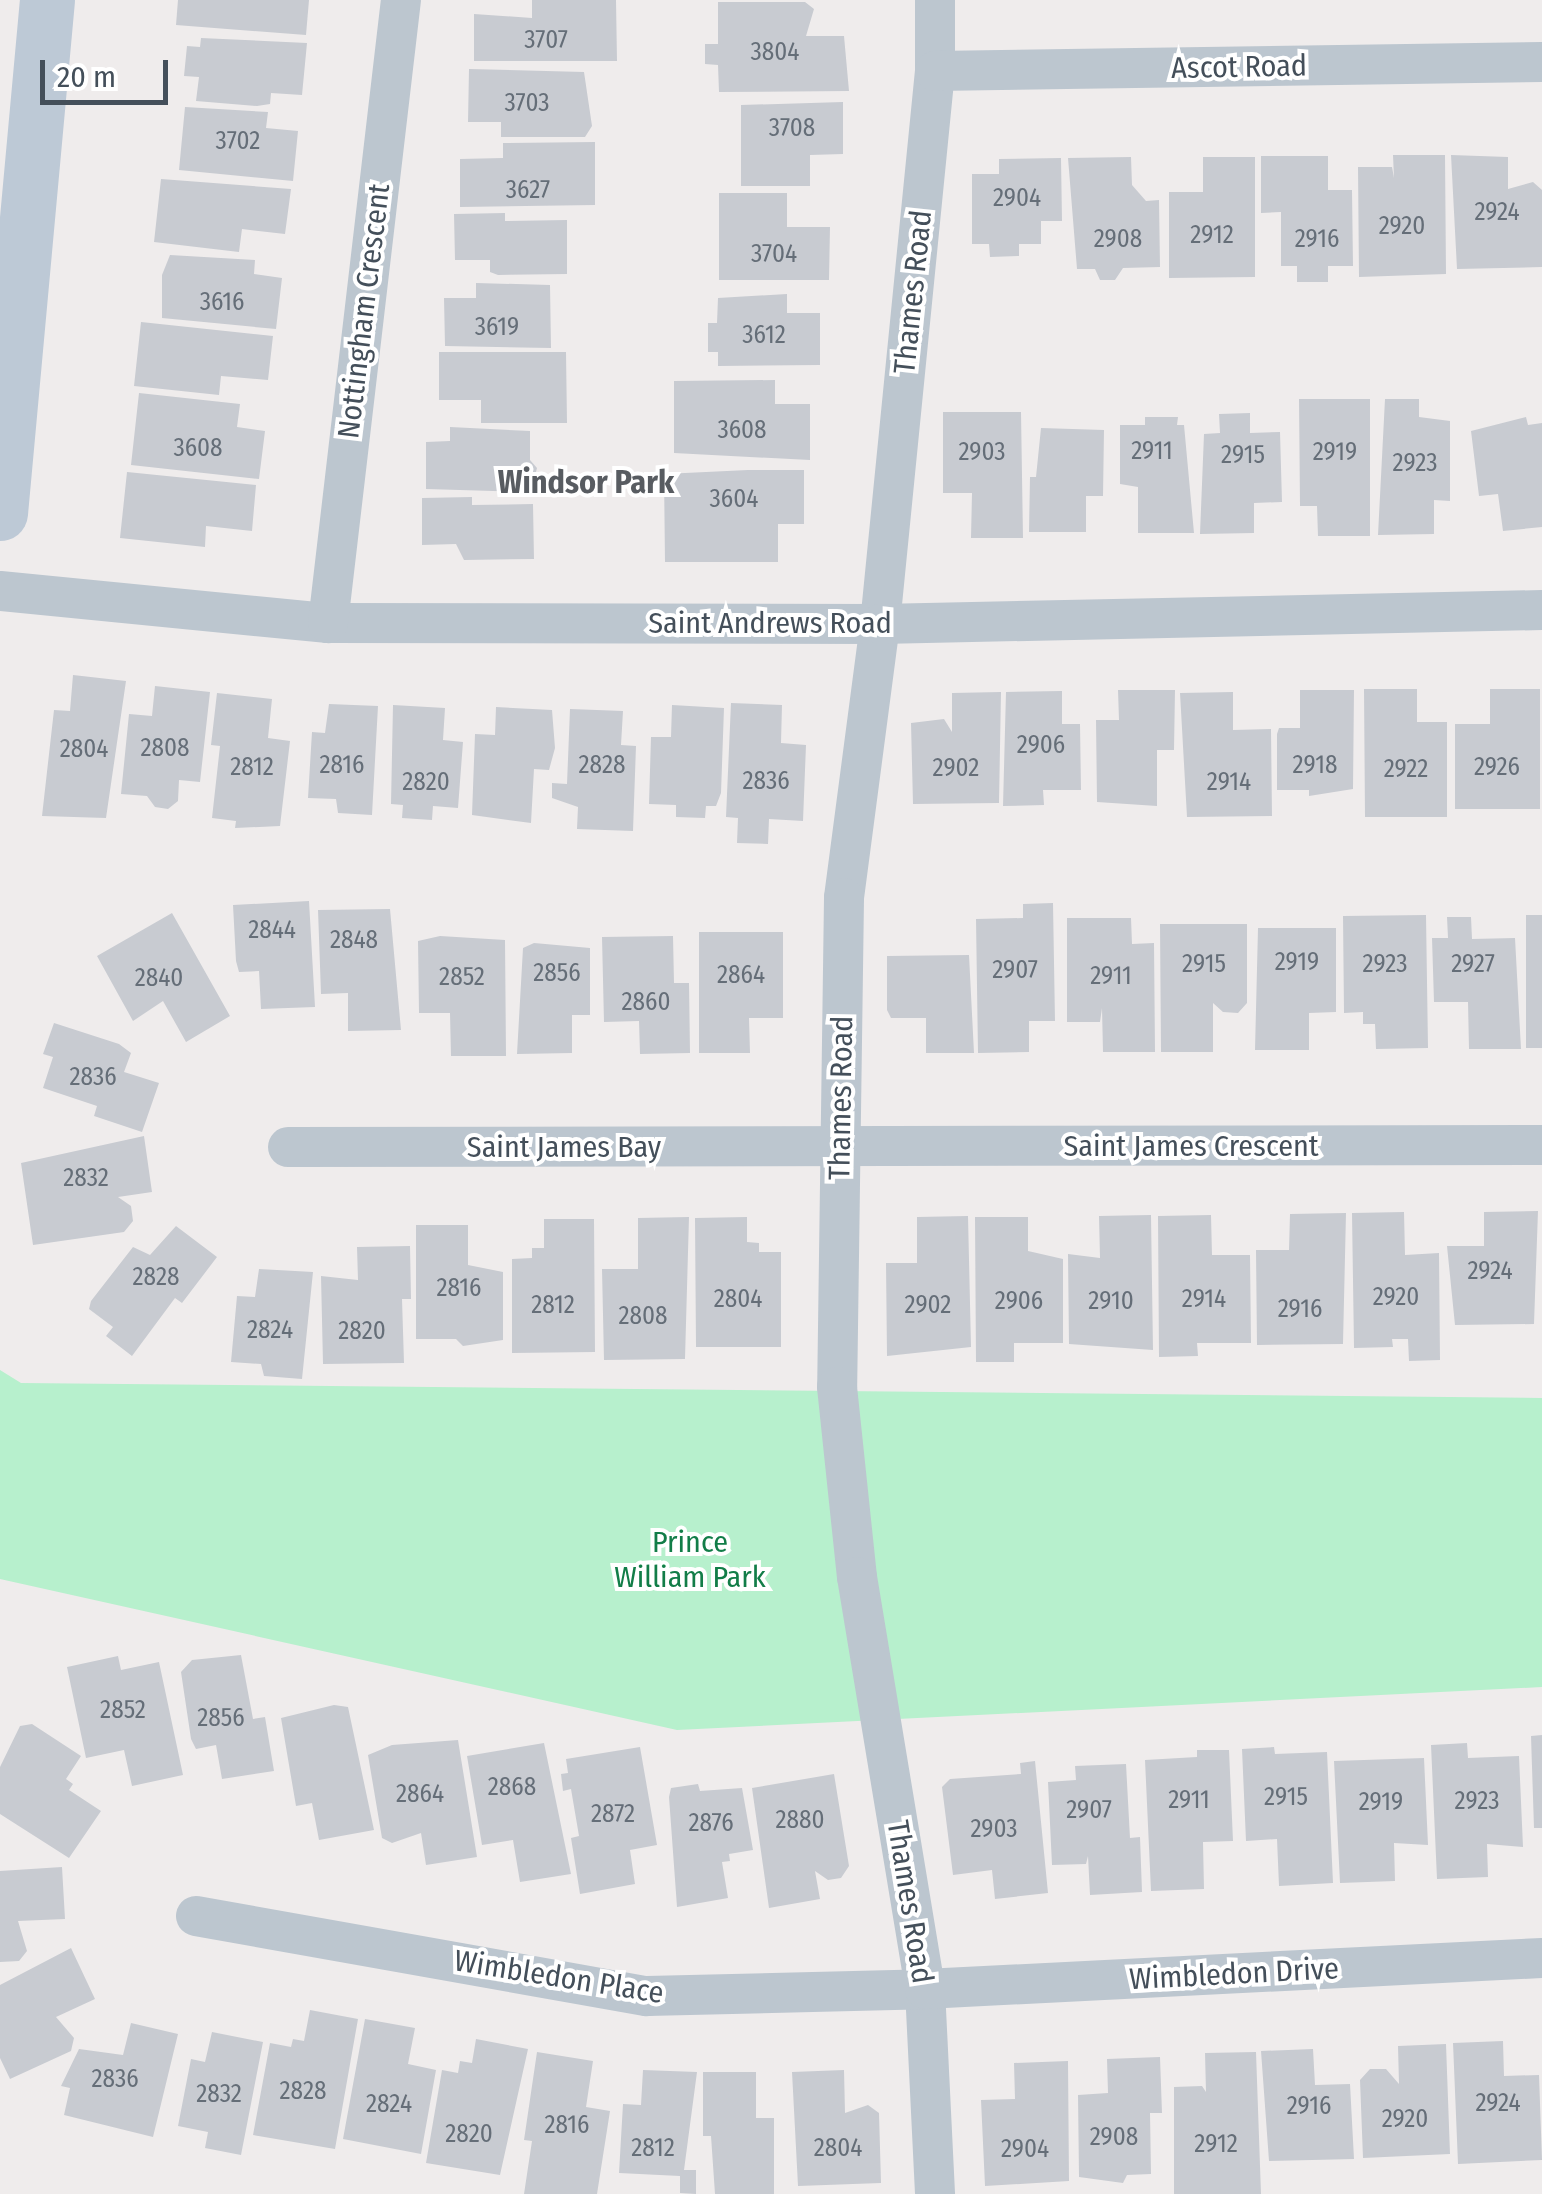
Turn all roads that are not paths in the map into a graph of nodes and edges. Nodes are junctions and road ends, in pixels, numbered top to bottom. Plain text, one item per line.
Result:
1 (47, 0) edge
2 (401, 0) edge
3 (935, 0) edge
4 (1542, 62) edge
5 (935, 71) junction
6 (0, 514) edge
7 (0, 591) edge
8 (1542, 610) edge
9 (328, 623) junction
10 (880, 624) junction
11 (1542, 1145) edge
12 (288, 1147) dead end
13 (840, 1148) junction
14 (196, 1916) dead end
15 (1542, 1958) edge
16 (926, 1989) junction
17 (936, 2194) edge

1 - 6 street
2 - 9 street, Nottingham Crescent
3 - 5 street, Thames Road
4 - 5 street, Ascot Road
5 - 10 street, Thames Road
7 - 9 street, Saint Andrews Road
8 - 10 street, Saint Andrews Road
9 - 10 street, Saint Andrews Road
10 - 13 street, Thames Road
11 - 13 street, Saint James Crescent
12 - 13 street, Saint James Bay
13 - 16 street, Thames Road
14 - 16 street, Wimbledon Place
15 - 16 street, Wimbledon Drive
16 - 17 street, Thames Road

